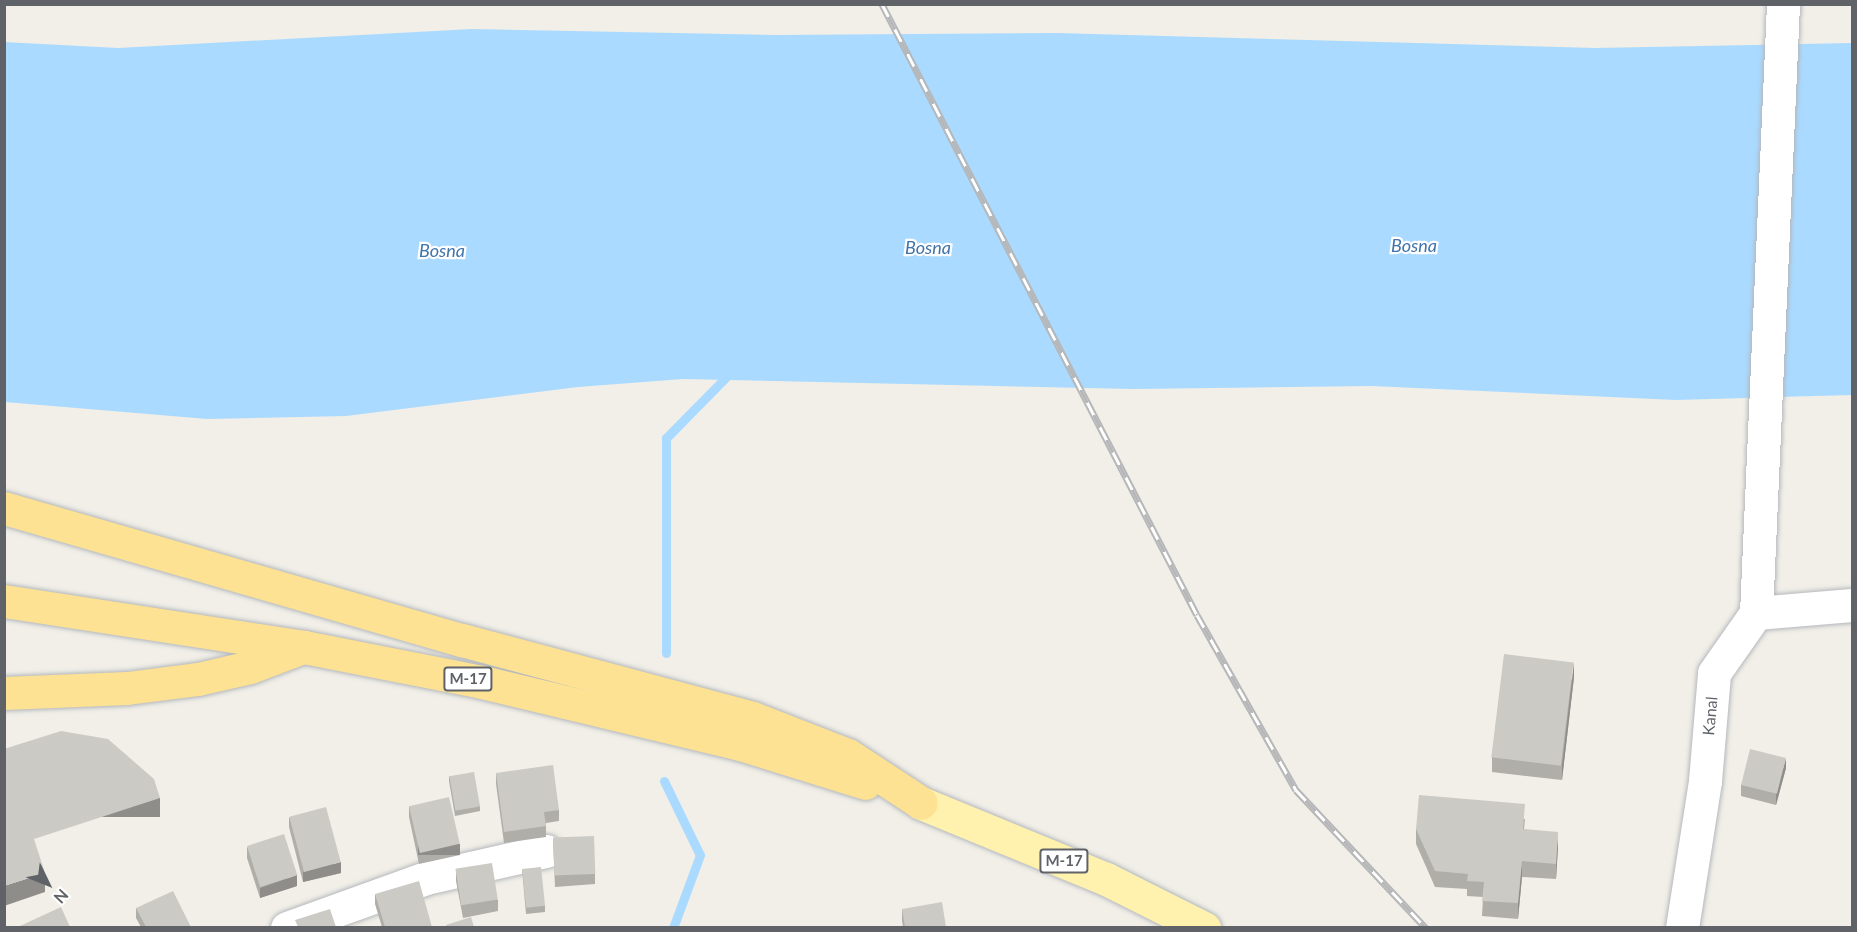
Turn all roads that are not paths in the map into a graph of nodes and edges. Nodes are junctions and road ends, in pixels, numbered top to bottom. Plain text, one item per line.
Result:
1 (1784, 4) edge
2 (4, 508) edge
3 (4, 601) edge
4 (1852, 605) edge
5 (1756, 613) junction
6 (304, 647) junction
7 (4, 693) edge
8 (921, 803) junction
9 (546, 851) dead end
10 (287, 927) edge
11 (1204, 927) edge
12 (1683, 927) edge

1 - 5 street
2 - 8 highway
3 - 6 highway, M-17
4 - 5 street
5 - 12 street, Kanal
6 - 7 highway
6 - 8 highway, M-17
8 - 11 main road, M-17
9 - 10 street

